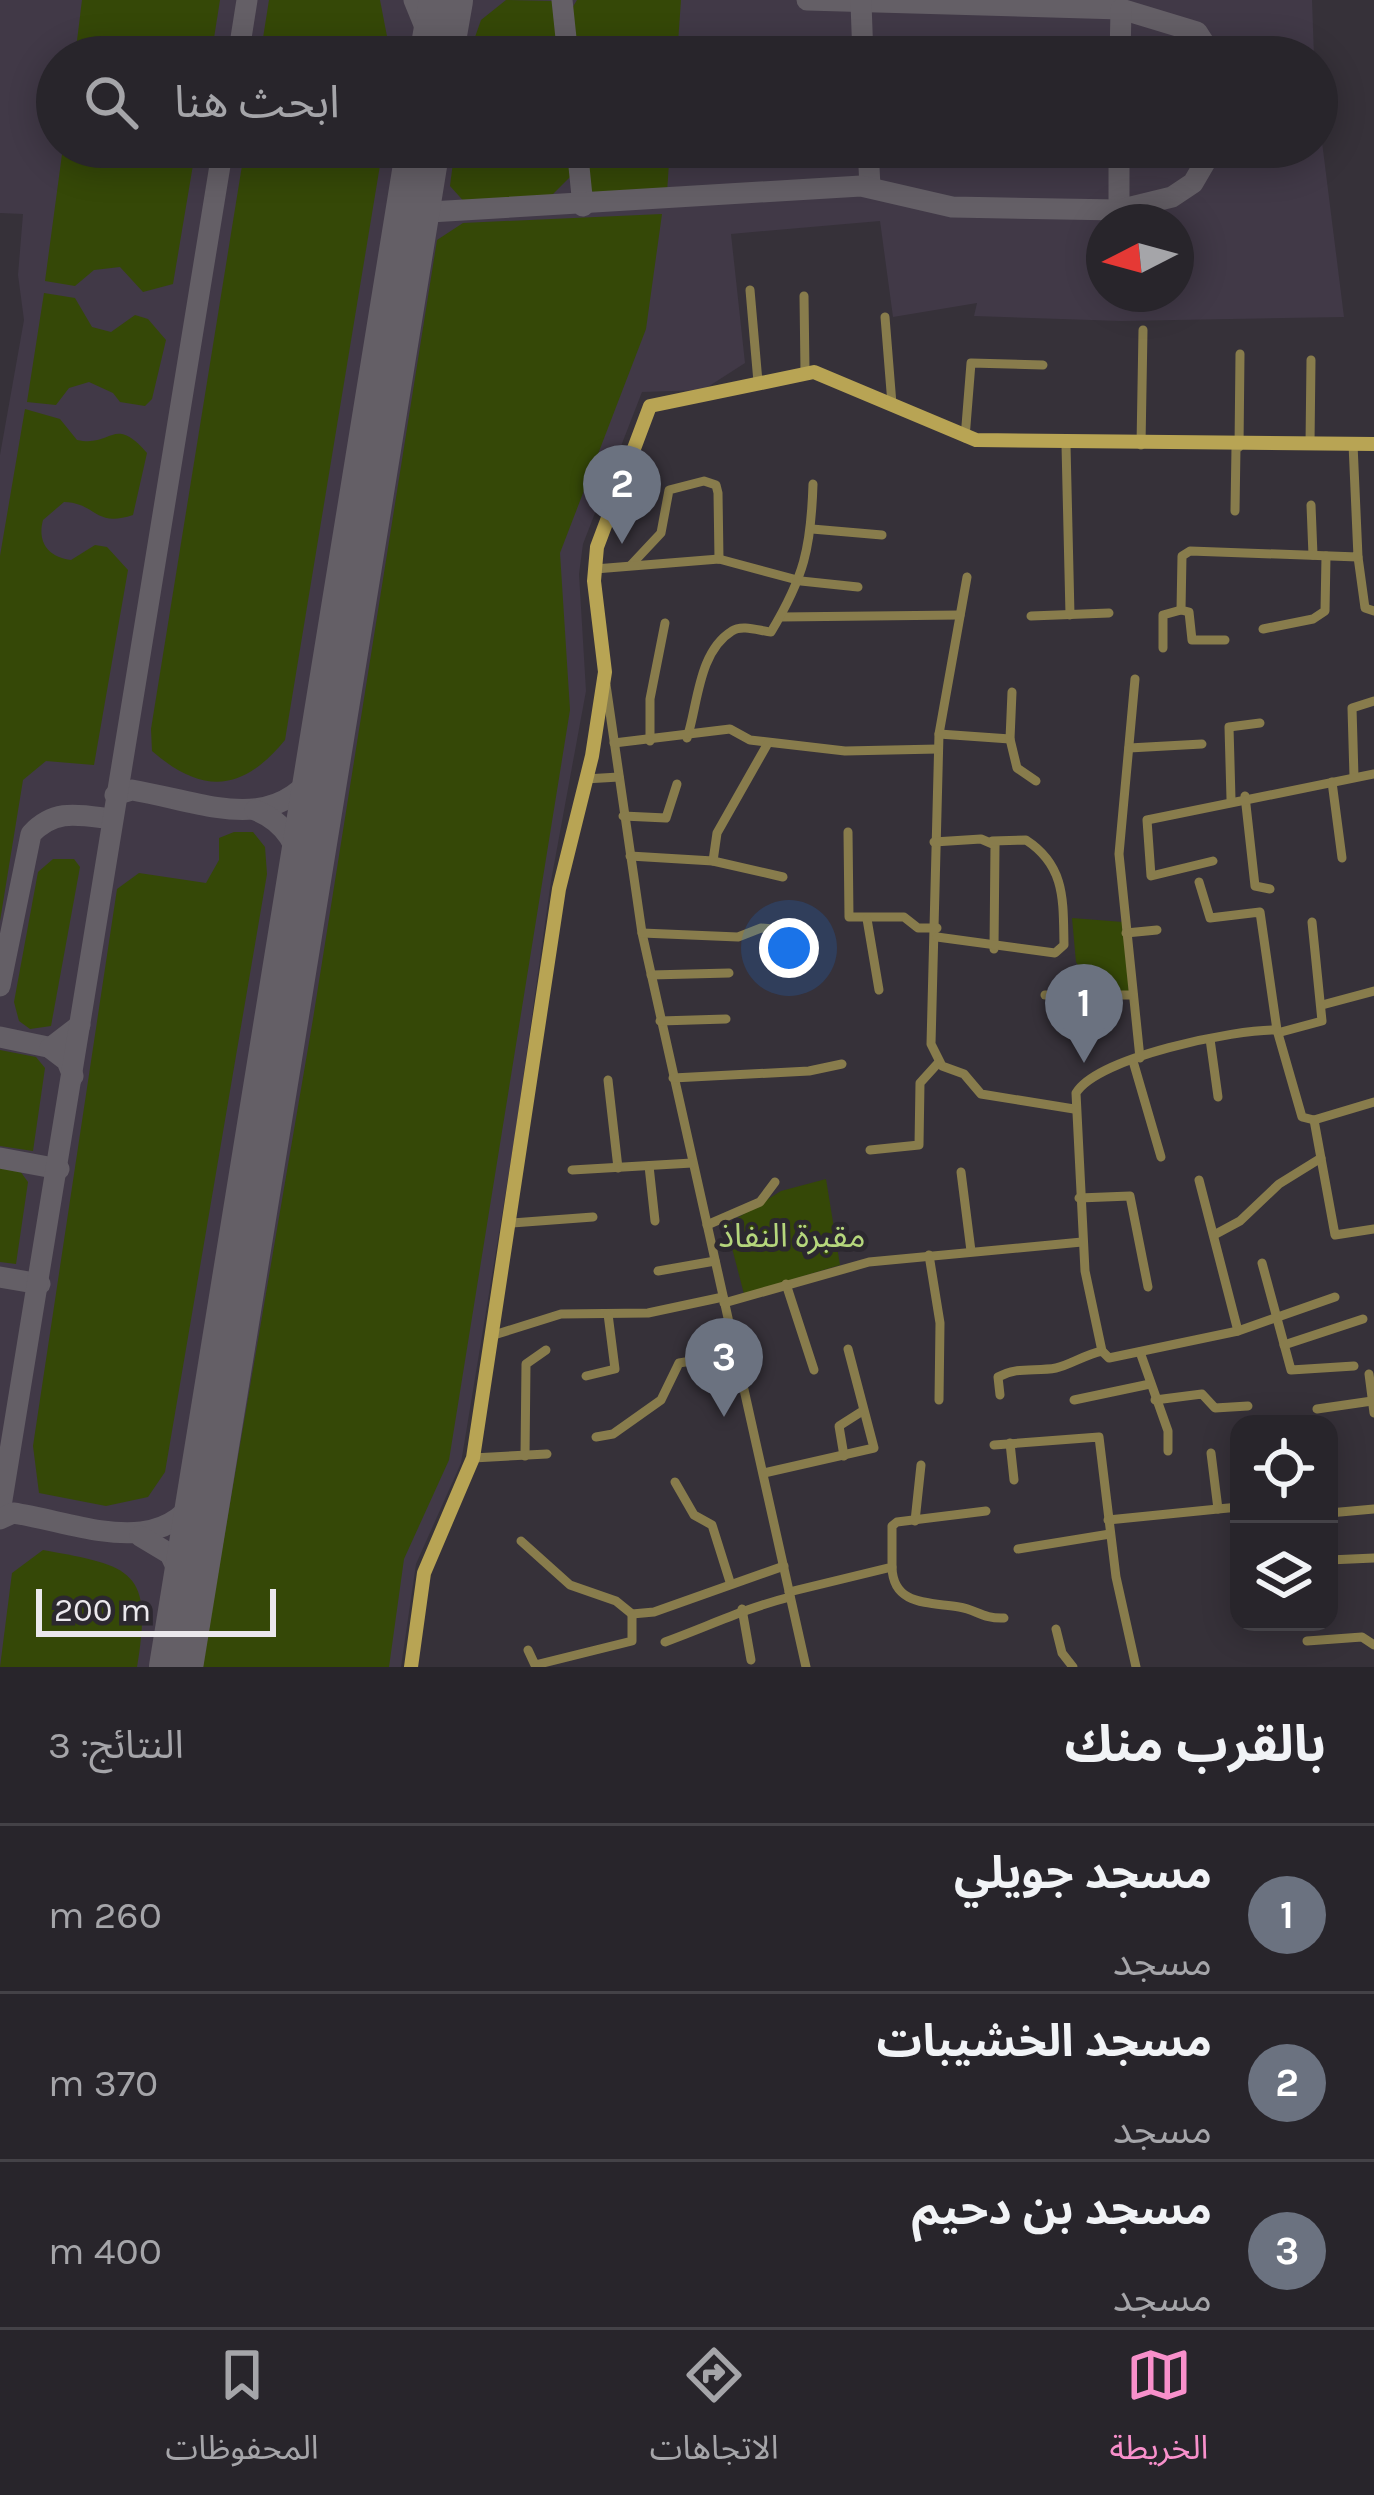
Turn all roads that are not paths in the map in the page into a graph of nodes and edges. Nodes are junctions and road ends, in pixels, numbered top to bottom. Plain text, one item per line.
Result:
1 (749, 290) dead end
2 (804, 296) dead end
3 (885, 317) dead end
4 (1143, 330) dead end
5 (1240, 354) dead end
6 (1311, 360) dead end
7 (1043, 365) dead end
8 (806, 371) junction
9 (758, 382) junction
10 (892, 404) junction
11 (965, 438) junction
12 (1310, 444) junction
13 (1353, 444) junction
14 (1374, 444) edge
15 (1066, 445) junction
16 (1141, 445) junction
17 (1238, 447) junction
18 (813, 484) dead end
19 (1311, 506) dead end
20 (1235, 512) dead end
21 (812, 529) junction
22 (882, 535) dead end
23 (1312, 555) junction
24 (1325, 556) junction
25 (1358, 557) junction
26 (719, 560) junction
27 (631, 565) junction
28 (595, 569) junction
29 (967, 577) dead end
30 (801, 581) junction
31 (858, 587) dead end
32 (1180, 610) junction
33 (1374, 611) edge
34 (1109, 613) dead end
35 (960, 615) junction
36 (1070, 615) junction
37 (781, 616) junction
38 (1031, 616) dead end
39 (665, 623) dead end
40 (1263, 629) dead end
41 (1225, 640) dead end
42 (1162, 648) dead end
43 (604, 672) junction
44 (1136, 679) dead end
45 (1012, 692) dead end
46 (1374, 701) edge
47 (1260, 723) dead end
48 (939, 734) junction
49 (687, 738) junction
50 (1010, 739) junction
51 (650, 741) junction
52 (768, 742) junction
53 (614, 743) junction
54 (1202, 744) dead end
55 (1130, 748) junction
56 (938, 749) junction
57 (1374, 774) edge
58 (619, 777) junction
59 (1354, 777) junction
60 (585, 779) junction
61 (1036, 781) dead end
62 (1332, 782) junction
63 (676, 784) dead end
64 (1245, 796) junction
65 (1231, 799) junction
66 (623, 816) junction
67 (848, 832) dead end
68 (992, 841) junction
69 (934, 842) junction
70 (1147, 852) junction
71 (1119, 854) junction
72 (630, 856) junction
73 (1342, 858) dead end
74 (713, 861) junction
75 (1213, 861) dead end
76 (783, 877) dead end
77 (1199, 882) dead end
78 (1270, 889) dead end
79 (867, 919) junction
80 (1312, 922) dead end
81 (1157, 930) dead end
82 (799, 931) dead end
83 (642, 933) junction
84 (937, 933) junction
85 (1126, 933) junction
86 (994, 949) junction
87 (729, 973) dead end
88 (651, 976) junction
89 (879, 990) dead end
90 (1374, 991) edge
91 (1133, 994) junction
92 (1045, 995) dead end
93 (1322, 1005) junction
94 (726, 1019) dead end
95 (660, 1021) junction
96 (1279, 1031) junction
97 (1210, 1039) junction
98 (1136, 1059) junction
99 (939, 1063) junction
100 (842, 1064) dead end
101 (673, 1078) junction
102 (608, 1080) dead end
103 (1219, 1097) dead end
104 (1374, 1102) edge
105 (1074, 1108) junction
106 (1314, 1120) junction
107 (870, 1150) dead end
108 (1161, 1157) dead end
109 (1321, 1158) junction
110 (692, 1163) junction
111 (650, 1166) junction
112 (619, 1168) junction
113 (572, 1170) dead end
114 (962, 1172) dead end
115 (1199, 1180) dead end
116 (775, 1182) dead end
117 (1078, 1198) junction
118 (593, 1217) dead end
119 (655, 1221) dead end
120 (512, 1223) junction
121 (707, 1225) junction
122 (1374, 1229) edge
123 (1214, 1235) junction
124 (1082, 1242) junction
125 (971, 1252) junction
126 (929, 1255) junction
127 (715, 1261) junction
128 (1262, 1263) dead end
129 (658, 1271) dead end
130 (786, 1284) junction
131 (1148, 1287) dead end
132 (1335, 1298) dead end
133 (724, 1300) junction
134 (608, 1314) junction
135 (1276, 1316) junction
136 (1363, 1319) dead end
137 (1238, 1331) junction
138 (494, 1335) junction
139 (1284, 1345) junction
140 (848, 1349) dead end
141 (546, 1350) dead end
142 (1102, 1351) junction
143 (1140, 1352) junction
144 (735, 1354) junction
145 (1354, 1366) dead end
146 (814, 1370) dead end
147 (1369, 1374) dead end
148 (586, 1376) dead end
149 (1150, 1384) junction
150 (1000, 1395) dead end
151 (939, 1400) dead end
152 (1074, 1400) dead end
153 (1155, 1400) junction
154 (1372, 1402) edge
155 (1248, 1406) dead end
156 (1317, 1409) dead end
157 (861, 1412) junction
158 (1374, 1413) edge
159 (596, 1437) dead end
160 (1010, 1443) junction
161 (994, 1445) dead end
162 (1168, 1451) dead end
163 (1211, 1453) dead end
164 (547, 1454) dead end
165 (524, 1456) junction
166 (844, 1456) junction
167 (473, 1458) junction
168 (921, 1465) dead end
169 (764, 1473) junction
170 (1014, 1480) dead end
171 (675, 1482) dead end
172 (1230, 1508) edge
173 (1218, 1509) junction
174 (1374, 1509) edge
175 (986, 1510) dead end
176 (1338, 1512) edge
177 (1108, 1520) junction
178 (915, 1522) junction
179 (1110, 1534) junction
180 (521, 1541) dead end
181 (1018, 1549) dead end
182 (1374, 1558) edge
183 (1338, 1560) edge
184 (784, 1566) junction
185 (892, 1567) junction
186 (730, 1582) junction
187 (790, 1595) junction
188 (742, 1609) junction
189 (632, 1614) junction
190 (1004, 1618) dead end
191 (1057, 1629) dead end
192 (1307, 1640) dead end
193 (665, 1642) dead end
194 (1374, 1645) edge
195 (528, 1650) dead end
196 (751, 1660) dead end
197 (411, 1667) edge
198 (806, 1667) edge
199 (1073, 1667) edge
200 (1136, 1667) edge

1 - 9 street
2 - 8 street
3 - 10 street
4 - 16 street
5 - 17 street
6 - 12 street
7 - 11 street
8 - 9 main road
8 - 10 main road
9 - 28 main road
10 - 11 main road
11 - 15 main road
12 - 13 main road
12 - 17 main road
13 - 14 main road
13 - 25 street
15 - 16 main road
15 - 36 street
16 - 17 main road
17 - 20 street
18 - 21 street
19 - 23 street
21 - 22 street
21 - 30 street
23 - 24 street
23 - 32 street
24 - 25 street
24 - 40 street
25 - 33 street
26 - 27 street
26 - 27 street
26 - 30 street
27 - 28 street
28 - 43 main road
29 - 35 street
30 - 31 street
30 - 37 street
32 - 41 street
32 - 42 street
34 - 36 street
35 - 37 street
35 - 48 street
36 - 38 street
37 - 49 street
39 - 51 street
43 - 53 street
43 - 60 main road
44 - 55 street
45 - 50 street
46 - 59 street
47 - 65 street
48 - 50 street
48 - 56 street
49 - 51 street
49 - 52 street
50 - 61 street
51 - 53 street
52 - 56 street
52 - 74 street
53 - 58 street
54 - 55 street
55 - 71 street
56 - 69 street
57 - 59 street
58 - 60 street
58 - 66 street
59 - 62 street
60 - 120 main road
62 - 64 street
62 - 73 street
63 - 66 street
64 - 65 street
64 - 78 street
65 - 70 street
66 - 72 street
67 - 79 street
68 - 69 street
68 - 86 street
68 - 86 street
69 - 84 street
70 - 71 street
70 - 75 street
71 - 85 street
72 - 74 street
72 - 83 street
74 - 76 street
77 - 96 street
79 - 84 street
79 - 89 street
80 - 93 street
81 - 85 street
82 - 83 street
83 - 88 street
84 - 86 street
84 - 99 street
85 - 91 street
87 - 88 street
88 - 95 street
90 - 93 street
91 - 92 street
91 - 98 street
93 - 96 street
94 - 95 street
95 - 101 street
96 - 97 street
96 - 106 street
97 - 98 street
97 - 103 street
98 - 105 street
98 - 108 street
99 - 105 street
99 - 107 street
100 - 101 street
101 - 110 street
102 - 112 street
104 - 106 street
105 - 117 street
106 - 109 street
109 - 122 street
109 - 123 street
110 - 111 street
110 - 121 street
111 - 112 street
111 - 119 street
112 - 113 street
114 - 125 street
115 - 123 street
116 - 121 street
117 - 124 street
117 - 131 street
118 - 120 street
120 - 138 main road
121 - 127 street
123 - 137 street
124 - 125 street
124 - 142 street
125 - 126 street
126 - 130 street
126 - 151 street
127 - 129 street
127 - 133 street
128 - 135 street
130 - 133 street
130 - 146 street
132 - 135 street
133 - 134 street
133 - 144 street
134 - 138 street
134 - 148 street
135 - 137 street
135 - 139 street
136 - 139 street
137 - 143 street
138 - 167 main road
139 - 145 street
140 - 157 street
141 - 165 street
142 - 143 street
142 - 150 street
143 - 149 street
144 - 159 street
144 - 169 street
147 - 154 street
149 - 152 street
149 - 153 street
153 - 155 street
153 - 162 street
154 - 156 street
154 - 158 street
157 - 166 street
157 - 166 street
160 - 161 street
160 - 170 street
160 - 177 street
163 - 173 street
164 - 165 street
165 - 167 street
166 - 169 street
167 - 197 main road
168 - 178 street
169 - 184 street
171 - 186 street
172 - 173 street
173 - 177 street
174 - 176 street
175 - 178 street
177 - 179 street
178 - 185 street
179 - 181 street
179 - 200 street
180 - 189 street
182 - 183 street
184 - 186 street
184 - 187 street
185 - 187 street
185 - 190 street
186 - 189 street
187 - 188 street
187 - 198 street
188 - 193 street
188 - 196 street
189 - 195 street
191 - 199 street
192 - 194 street

